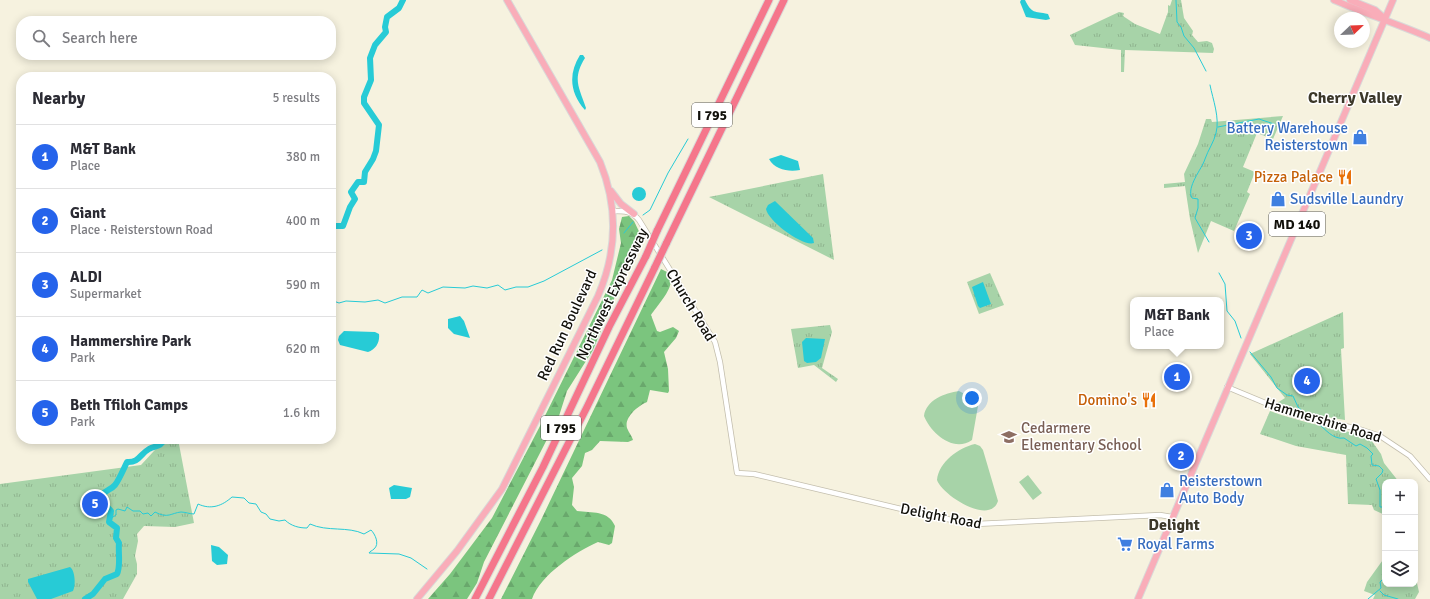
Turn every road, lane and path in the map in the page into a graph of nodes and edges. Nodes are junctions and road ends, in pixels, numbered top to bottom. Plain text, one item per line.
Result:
1 (507, 0) edge
2 (765, 0) edge
3 (770, 0) edge
4 (784, 0) edge
5 (788, 0) edge
6 (1334, 0) edge
7 (1350, 0) edge
8 (1393, 0) edge
9 (1385, 19) junction
10 (1430, 38) edge
11 (756, 55) junction
12 (725, 88) junction
13 (610, 189) junction
14 (613, 212) junction
15 (634, 214) junction
16 (1227, 386) junction
17 (737, 473) joint
18 (1430, 479) edge
19 (1172, 516) junction
20 (417, 599) edge
21 (475, 599) edge
22 (489, 599) edge
23 (1138, 599) edge

1 - 13 main road, Red Run Boulevard
2 - 12 highway
3 - 12 highway, Northwest Expressway / I 795
4 - 11 highway, Northwest Expressway / I 795
5 - 11 highway
6 - 9 main road
7 - 9 main road
8 - 9 main road, MD 140
9 - 10 main road
9 - 16 main road, MD 140
11 - 22 highway, Northwest Expressway / I 795, bridge
12 - 21 highway, Northwest Expressway / I 795, bridge
13 - 14 main road, Red Run Boulevard
13 - 15 main road
14 - 15 street
14 - 20 main road, Red Run Boulevard
15 - 17 street, Church Road
16 - 18 street, Hammershire Road
16 - 19 main road, MD 140
17 - 19 street, Delight Road
19 - 23 main road, MD 140

